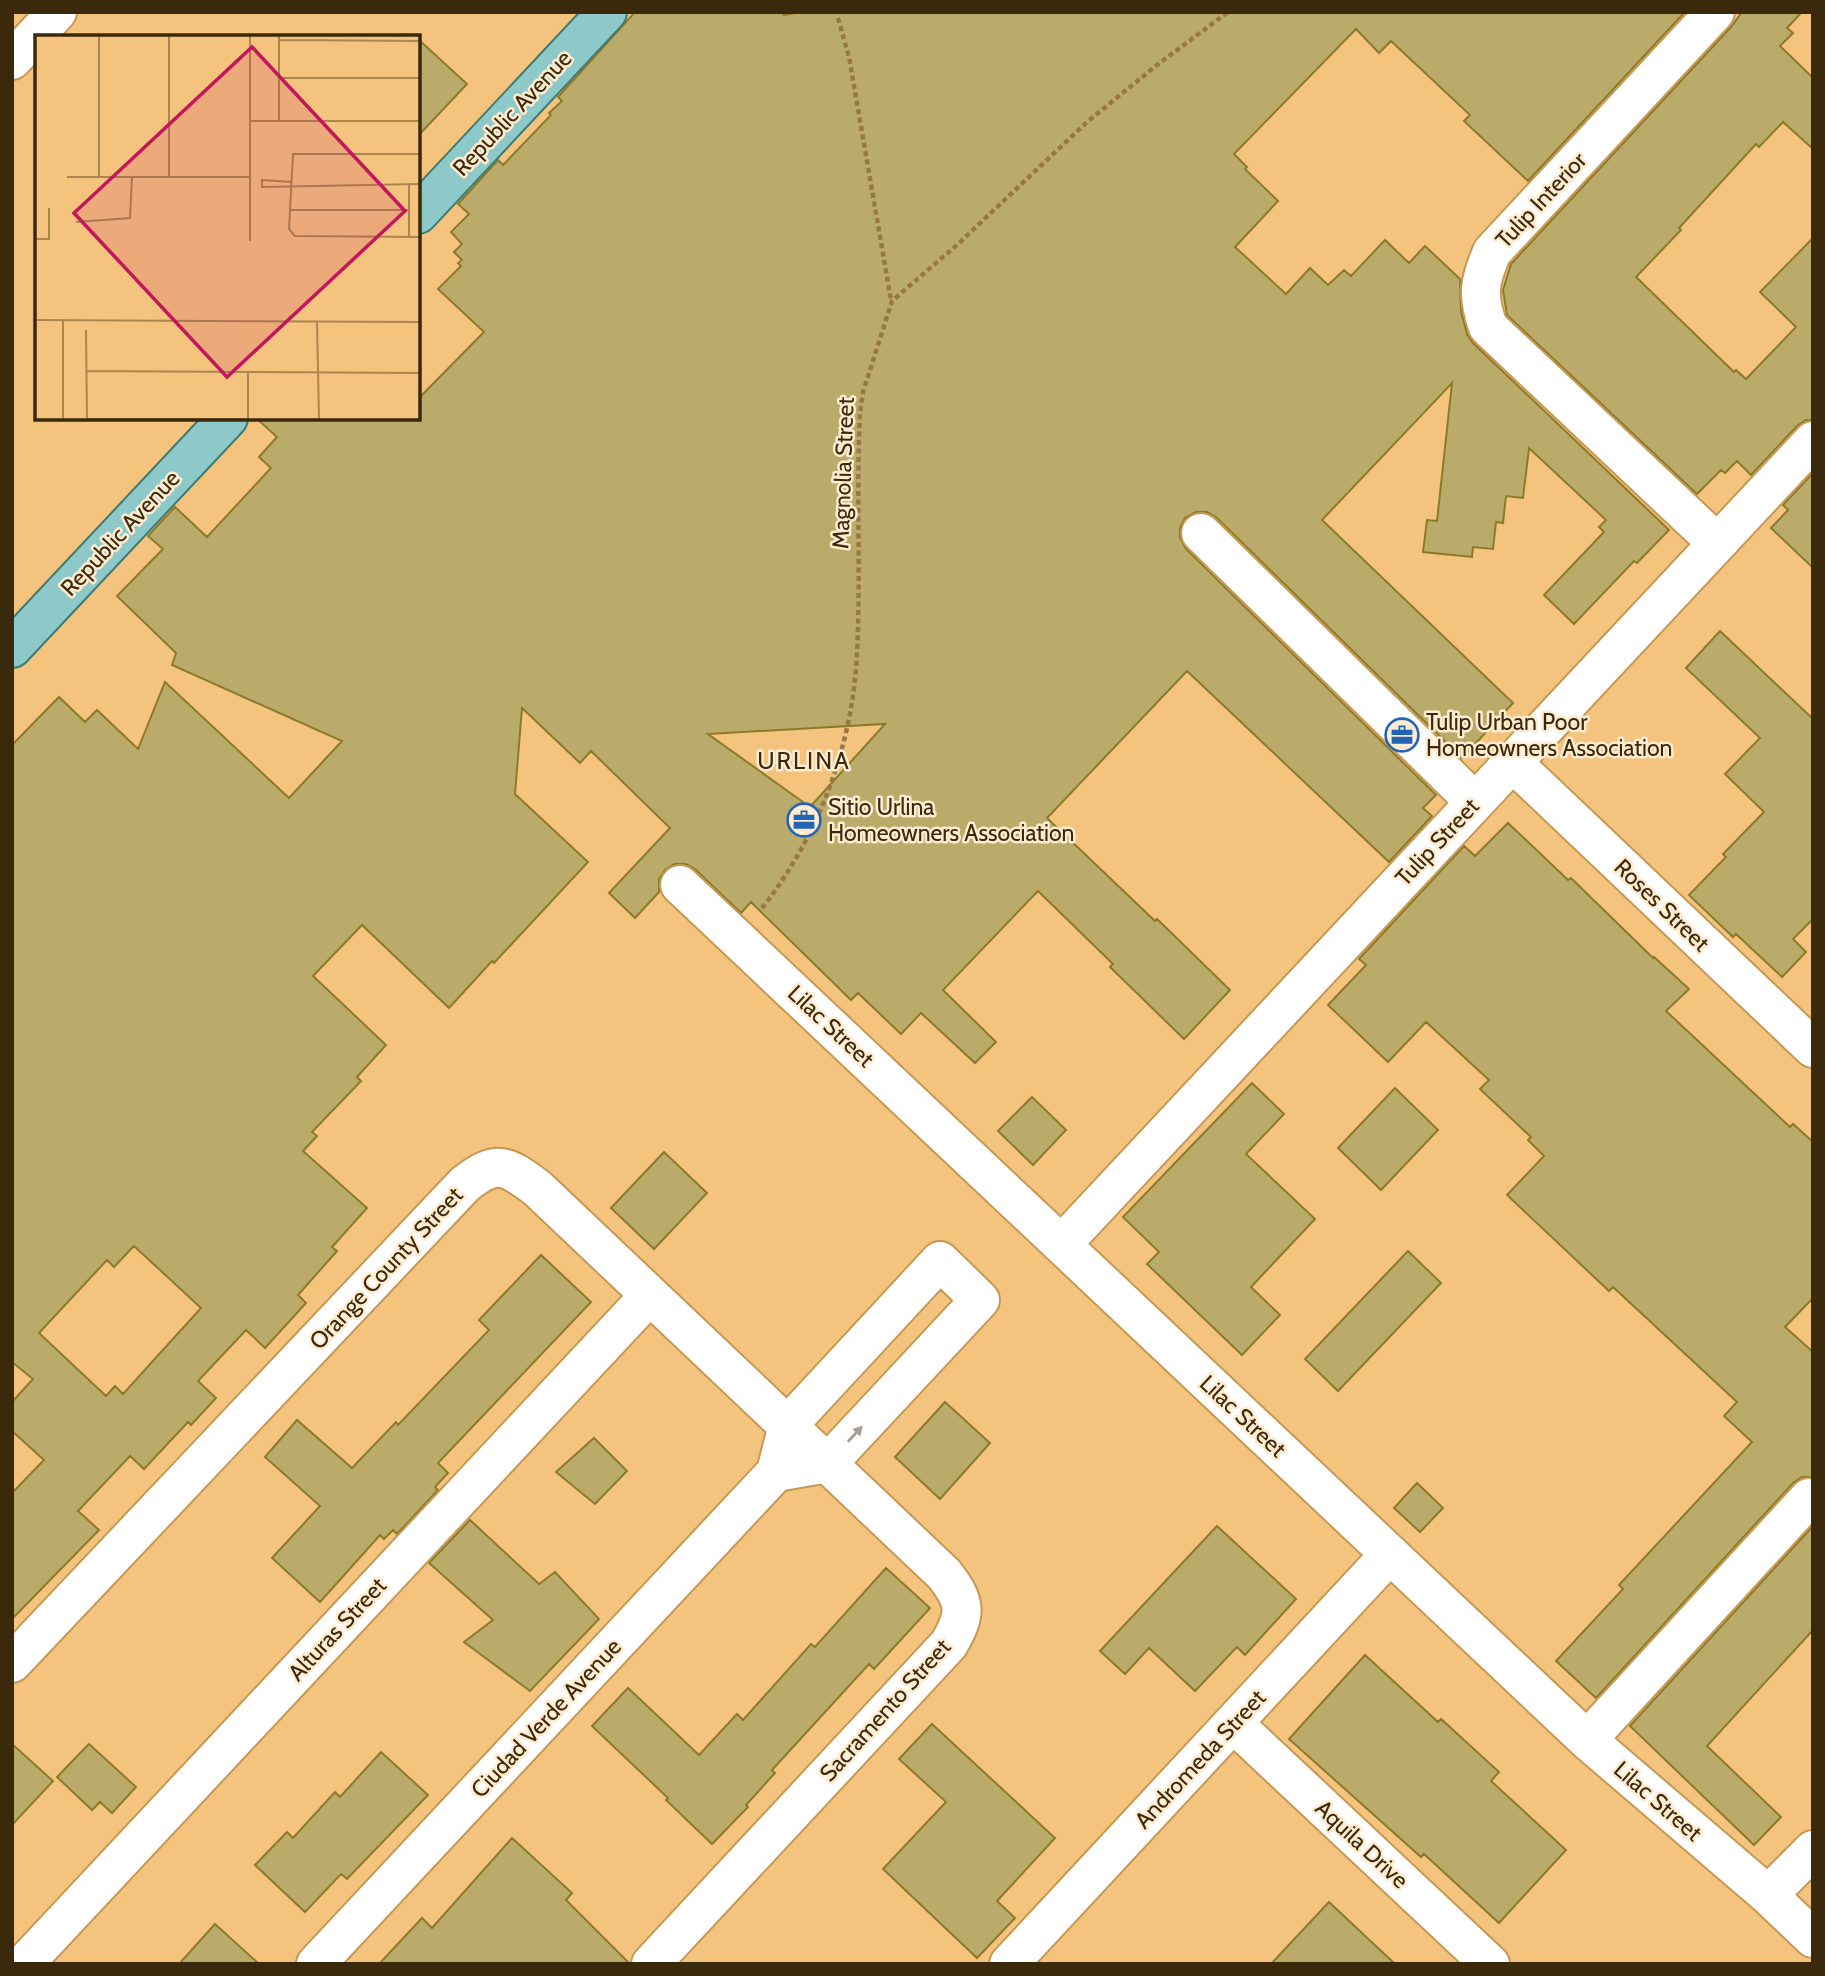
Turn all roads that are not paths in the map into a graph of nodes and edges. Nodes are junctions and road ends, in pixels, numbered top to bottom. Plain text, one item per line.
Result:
1 (57, 12) edge
2 (607, 12) edge
3 (1715, 12) edge
4 (35, 35) edge
5 (35, 35) edge
6 (12, 60) edge
7 (420, 212) edge
8 (226, 420) edge
9 (1813, 441) edge
10 (1201, 533) dead end
11 (1717, 543) junction
12 (12, 648) edge
13 (1512, 762) junction
14 (1475, 802) junction
15 (680, 886) dead end
16 (1813, 1048) edge
17 (1062, 1244) junction
18 (650, 1295) junction
19 (878, 1327) junction
20 (919, 1365) junction
21 (788, 1424) junction
22 (828, 1463) junction
23 (776, 1472) junction
24 (1809, 1498) dead end
25 (1390, 1555) junction
26 (12, 1663) edge
27 (1233, 1723) junction
28 (1587, 1740) junction
29 (1813, 1850) edge
30 (1768, 1895) junction
31 (1813, 1938) edge
32 (1487, 1963) edge
33 (24, 1964) edge
34 (316, 1964) edge
35 (651, 1964) edge
36 (1009, 1964) edge

1 - 4 street
2 - 7 main road, Republic Avenue
3 - 11 street, Tulip Interior
5 - 6 street
8 - 12 main road, Republic Avenue
9 - 11 street, Tulip Street
10 - 14 street
11 - 13 street, Tulip Street
13 - 14 street, Tulip Street
13 - 16 street, Roses Street
14 - 17 street, Tulip Street
15 - 17 street, Lilac Street
17 - 25 street, Lilac Street
18 - 21 street, Orange County Street
18 - 26 street, Orange County Street
18 - 33 street, Alturas Street
19 - 20 street
19 - 20 street, Ciudad Verde Avenue
19 - 21 street, Ciudad Verde Avenue
22 -> 20 street, Ciudad Verde Avenue
21 - 22 street, Sacramento Street
21 - 23 street, Ciudad Verde Avenue
22 - 23 street
22 - 35 street, Sacramento Street
23 - 34 street, Ciudad Verde Avenue
24 - 28 street
25 - 27 street, Andromeda Street
25 - 28 street, Lilac Street
27 - 32 street, Aquila Drive
27 - 36 street, Andromeda Street
28 - 30 street, Lilac Street
29 - 30 street
30 - 31 street, Lilac Street

